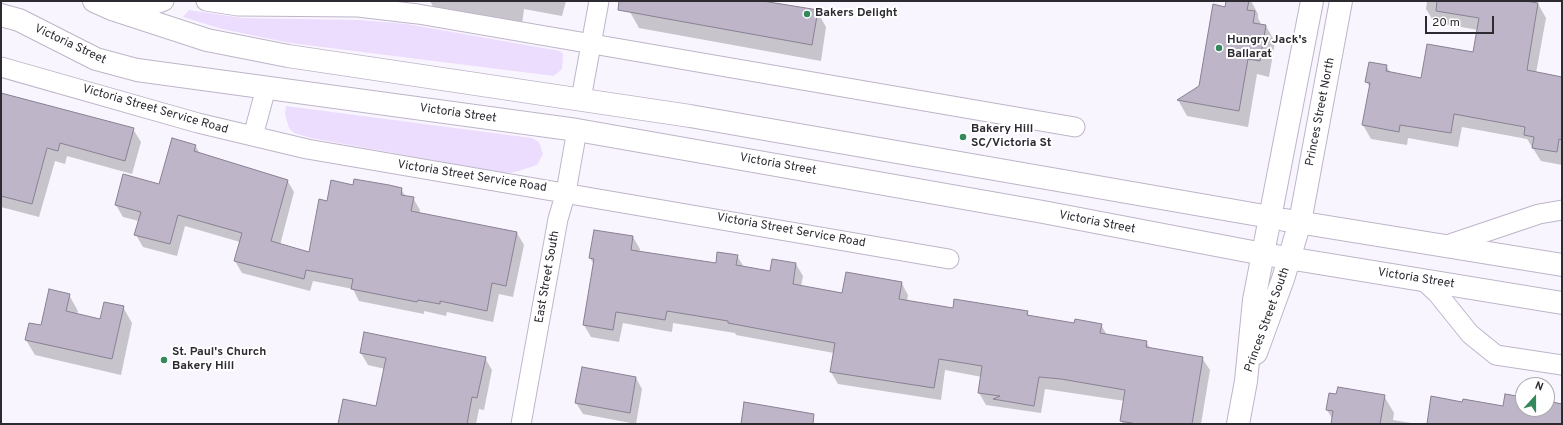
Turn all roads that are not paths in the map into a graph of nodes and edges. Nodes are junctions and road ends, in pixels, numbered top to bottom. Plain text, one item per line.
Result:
1 (164, 1) edge
2 (206, 1) edge
3 (599, 1) edge
4 (1312, 1) edge
5 (1341, 1) edge
6 (103, 5) edge
7 (1, 14) edge
8 (590, 44) junction
9 (1, 67) edge
10 (266, 88) junction
11 (581, 99) junction
12 (1075, 127) dead end
13 (577, 130) junction
14 (253, 136) junction
15 (566, 192) junction
16 (1562, 210) edge
17 (1270, 217) junction
18 (1300, 222) junction
19 (1444, 246) junction
20 (1263, 254) junction
21 (949, 259) dead end
22 (1289, 259) junction
23 (1562, 265) edge
24 (1424, 280) junction
25 (1562, 303) edge
26 (1562, 365) edge
27 (1246, 381) junction
28 (521, 424) edge
29 (1238, 424) edge

1 - 6 street
2 - 8 street
3 - 8 street
4 - 17 street
5 - 18 street, Princes Street North
6 - 11 street
7 - 10 street, Victoria Street
8 - 11 street
8 - 12 street
9 - 14 street, Victoria Street Service Road
10 - 13 street, Victoria Street
10 - 14 street
11 - 17 street
13 - 15 street, East Street South
13 - 20 street, Victoria Street
14 - 15 street, Victoria Street Service Road
15 - 21 street, Victoria Street Service Road
15 - 28 street, East Street South
16 - 19 street
17 - 18 street
17 - 20 street, Princes Street South
18 - 19 street
18 - 22 street, Princes Street North
19 - 23 street
20 - 22 street, Victoria Street
20 - 27 street, Princes Street South
22 - 24 street, Victoria Street
22 - 27 street, Princes Street South
24 - 25 street, Victoria Street
24 - 26 street
27 - 29 street, Princes Street South

